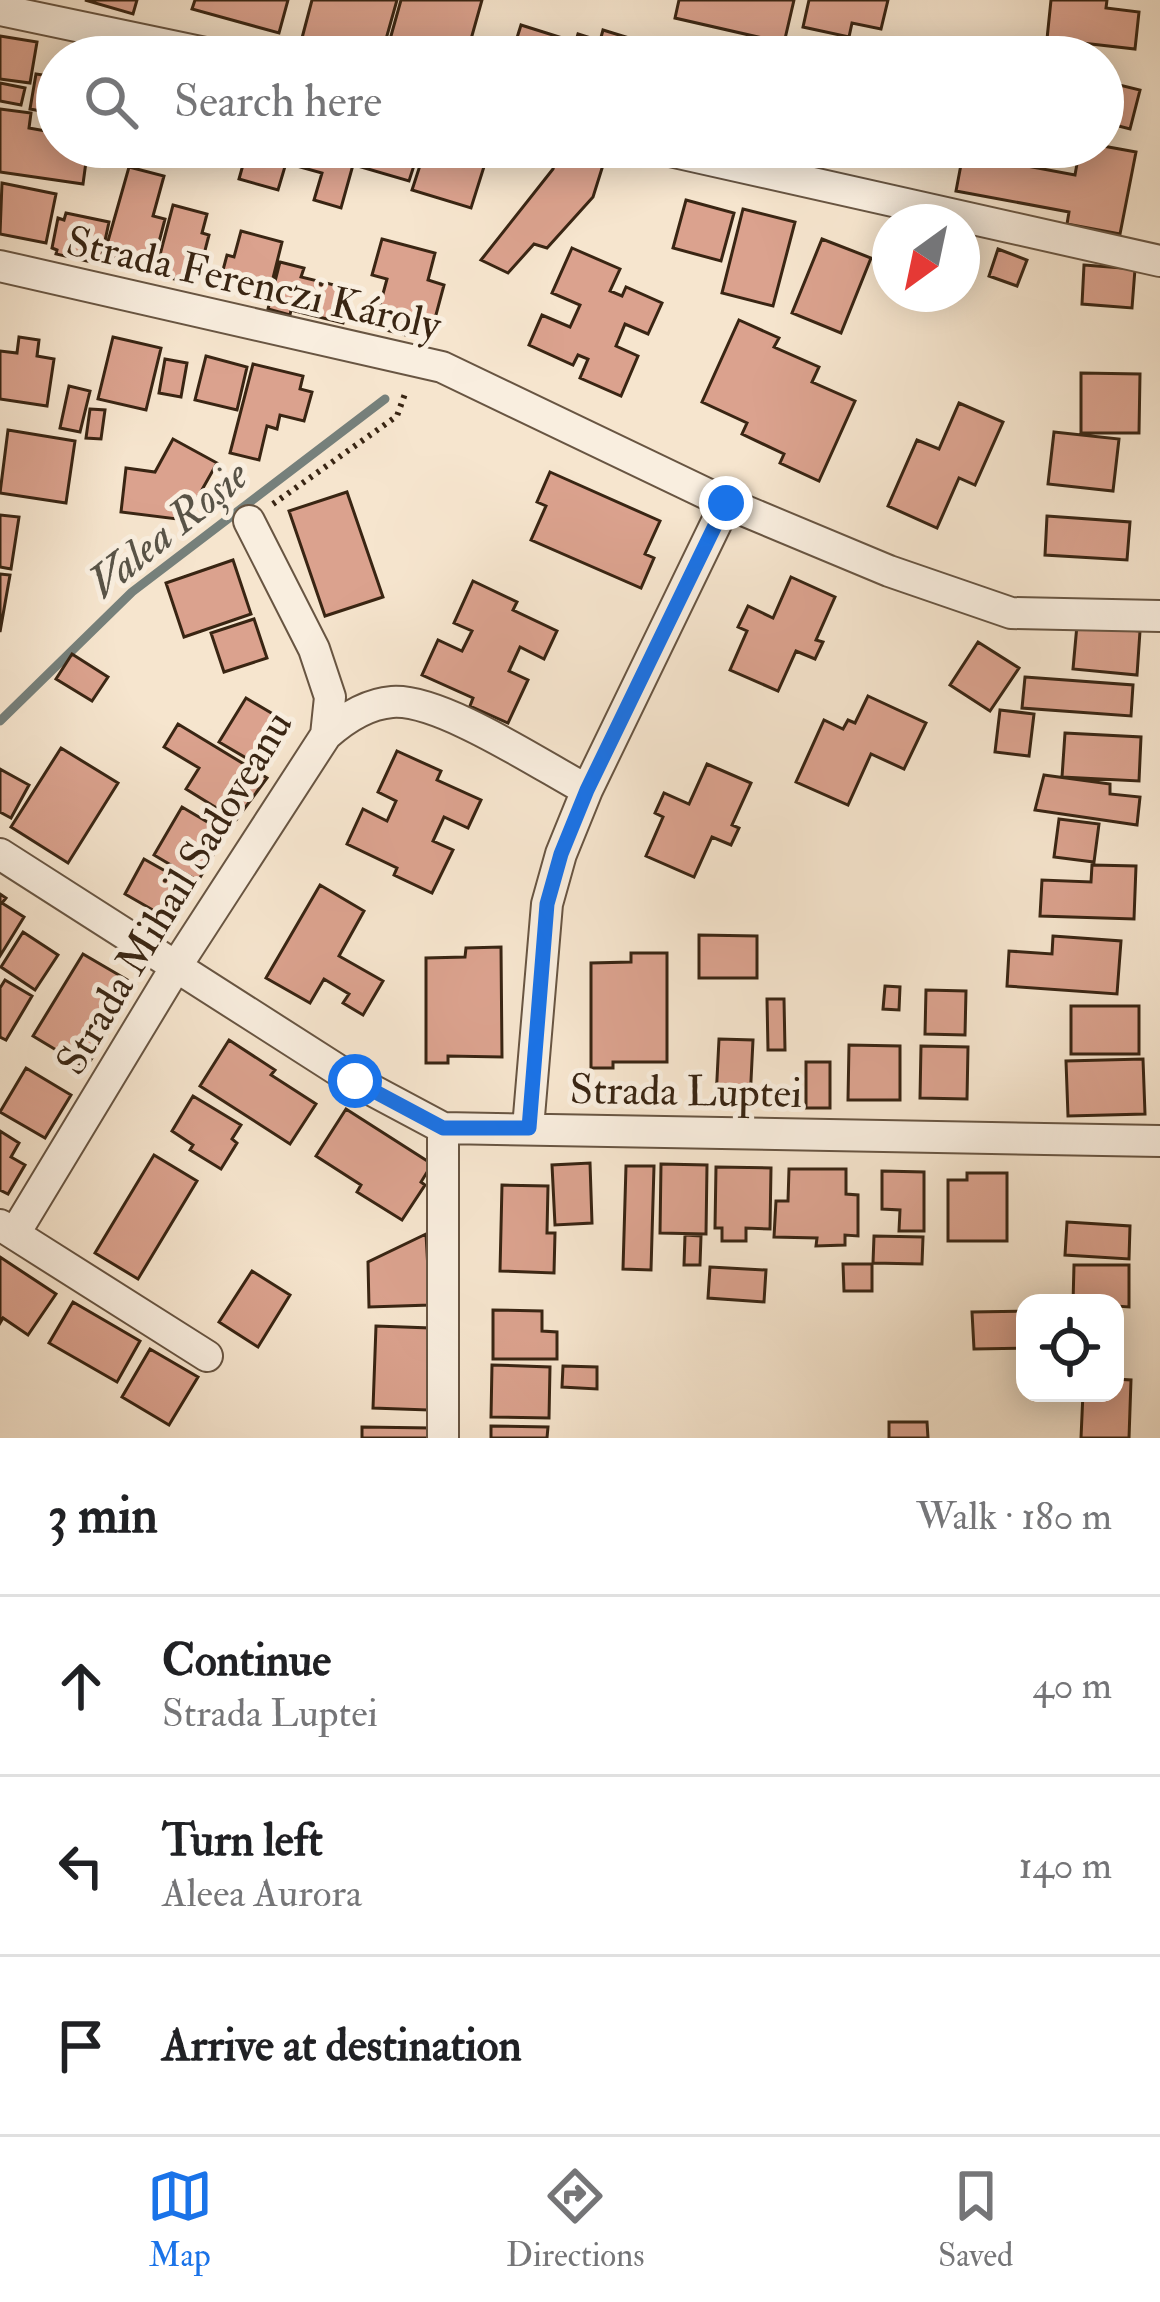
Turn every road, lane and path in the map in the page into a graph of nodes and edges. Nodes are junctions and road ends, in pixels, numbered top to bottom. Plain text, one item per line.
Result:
1 (0, 10) edge
2 (124, 36) edge
3 (746, 168) edge
4 (1160, 261) edge
5 (0, 266) edge
6 (418, 359) junction
7 (726, 503) junction
8 (249, 521) joint
9 (1160, 616) edge
10 (326, 735) junction
11 (587, 790) junction
12 (0, 854) edge
13 (177, 965) junction
14 (443, 1128) junction
15 (529, 1128) junction
16 (1160, 1141) edge
17 (7, 1229) edge
18 (207, 1356) dead end
19 (442, 1438) edge

1 - 2 street
3 - 4 street
5 - 6 street, Strada Ferenczi Károly
6 - 7 street, Strada Ferenczi Károly
6 - 8 path
7 - 9 street, Strada Ferenczi Károly
7 - 11 street
8 - 10 street, Strada Mihail Sadoveanu
10 - 11 street
10 - 13 street, Strada Mihail Sadoveanu
11 - 15 street
12 - 13 street, Strada Luptei
13 - 14 street, Strada Luptei
13 - 17 street, Strada Mihail Sadoveanu
14 - 15 street, Strada Luptei
14 - 19 street
15 - 16 street, Strada Luptei
17 - 18 street, Strada Mihail Sadoveanu

